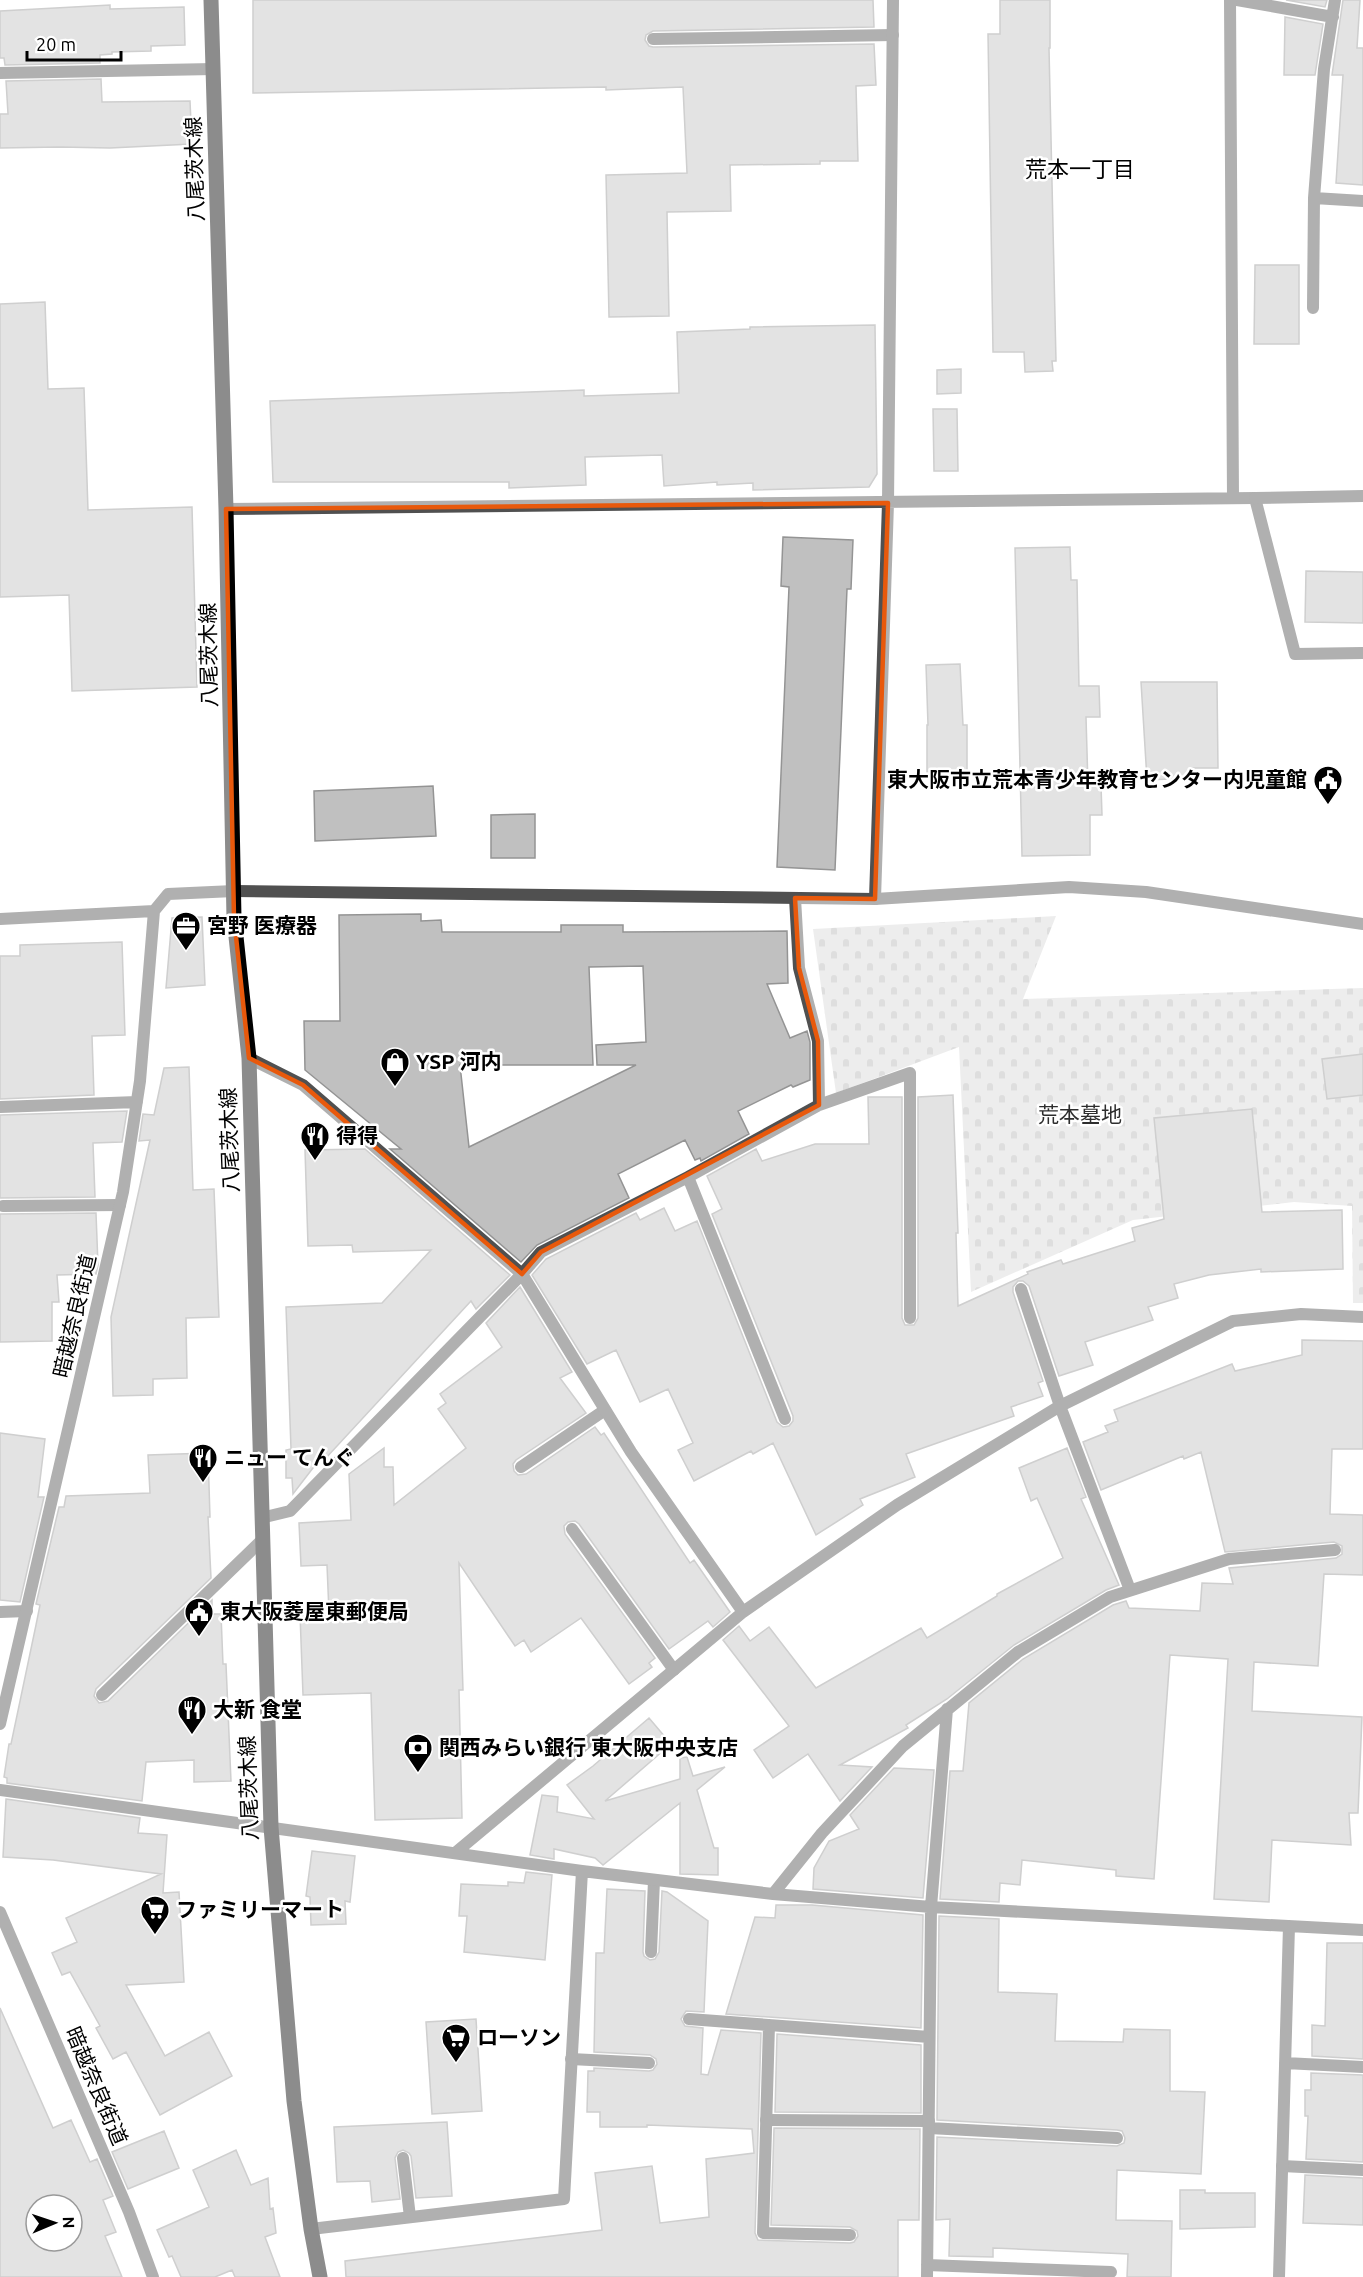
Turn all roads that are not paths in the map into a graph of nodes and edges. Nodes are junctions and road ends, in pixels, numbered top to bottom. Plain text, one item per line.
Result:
1 (211, 0) edge
2 (893, 0) edge
3 (1230, 0) edge
4 (1238, 0) edge
5 (1335, 0) edge
6 (1333, 17) junction
7 (893, 36) junction
8 (653, 39) dead end
9 (214, 69) junction
10 (0, 73) edge
11 (1314, 198) junction
12 (1363, 201) edge
13 (1313, 309) dead end
14 (1363, 496) edge
15 (1233, 498) junction
16 (1256, 498) junction
17 (888, 503) junction
18 (226, 508) junction
19 (1363, 653) edge
20 (234, 891) junction
21 (795, 898) junction
22 (875, 899) junction
23 (154, 911) junction
24 (0, 919) edge
25 (1363, 924) edge
26 (249, 1058) junction
27 (137, 1102) junction
28 (819, 1105) junction
29 (0, 1107) edge
30 (688, 1177) junction
31 (120, 1205) junction
32 (3, 1206) dead end
33 (522, 1275) junction
34 (1021, 1289) dead end
35 (1363, 1317) edge
36 (910, 1318) dead end
37 (1060, 1406) junction
38 (605, 1410) junction
39 (785, 1419) dead end
40 (520, 1467) dead end
41 (261, 1518) junction
42 (572, 1529) dead end
43 (262, 1540) junction
44 (1335, 1550) dead end
45 (1130, 1590) junction
46 (27, 1611) junction
47 (0, 1612) edge
48 (743, 1612) junction
49 (674, 1670) junction
50 (5, 1681) edge
51 (102, 1695) dead end
52 (947, 1708) junction
53 (0, 1724) edge
54 (0, 1790) edge
55 (271, 1827) junction
56 (455, 1853) junction
57 (582, 1871) junction
58 (654, 1880) junction
59 (773, 1894) junction
60 (931, 1907) junction
61 (0, 1912) edge
62 (1289, 1926) junction
63 (1363, 1930) edge
64 (651, 1952) dead end
65 (689, 2019) dead end
66 (769, 2025) junction
67 (929, 2037) junction
68 (571, 2059) junction
69 (649, 2063) dead end
70 (1285, 2063) junction
71 (1363, 2067) edge
72 (766, 2120) junction
73 (929, 2124) junction
74 (1117, 2138) dead end
75 (403, 2158) dead end
76 (1282, 2166) junction
77 (1363, 2170) edge
78 (410, 2217) junction
79 (311, 2229) junction
80 (850, 2235) dead end
81 (927, 2271) edge
82 (1111, 2272) dead end
83 (153, 2277) edge
84 (320, 2277) edge
85 (1279, 2277) edge

1 - 9 main road, 八尾茨木線
2 - 7 street
3 - 15 street
4 - 6 street
5 - 6 street
6 - 11 street
7 - 8 street
7 - 17 street
9 - 10 street
9 - 18 main road, 八尾茨木線
11 - 12 street
11 - 13 street
14 - 16 street
15 - 16 street
15 - 17 street
16 - 19 street
17 - 18 street
17 - 22 street
18 - 20 main road, 八尾茨木線
20 - 21 street
20 - 23 street
20 - 26 main road, 八尾茨木線
21 - 22 street
21 - 28 street
22 - 25 street
23 - 24 street
23 - 27 street, 暗越奈良街道
26 - 33 street
26 - 41 main road, 八尾茨木線
27 - 29 street
27 - 31 street, 暗越奈良街道
28 - 30 street
28 - 36 street
30 - 33 street
30 - 39 street
31 - 32 street
31 - 46 street, 暗越奈良街道
33 - 38 street
33 - 41 street
34 - 37 street
35 - 37 street
37 - 45 street
37 - 48 street
38 - 40 street
38 - 48 street
41 - 43 main road, 八尾茨木線
42 - 49 street
43 - 51 street
43 - 55 main road, 八尾茨木線
44 - 45 street
45 - 52 street
46 - 47 street
46 - 50 street, 暗越奈良街道
48 - 49 street
49 - 56 street
50 - 53 street, 暗越奈良街道
52 - 59 street
52 - 60 street
54 - 55 street
55 - 56 street
55 - 79 main road, 八尾茨木線
56 - 57 street
57 - 58 street
57 - 68 street
58 - 59 street
58 - 64 street
59 - 60 street
60 - 62 street
60 - 67 street
61 - 83 street, 暗越奈良街道
62 - 63 street
62 - 70 street
65 - 66 street
66 - 67 street
66 - 72 street
67 - 73 street
68 - 69 street
68 - 78 street
70 - 71 street
70 - 76 street
72 - 73 street
72 - 80 street
73 - 74 street
73 - 81 street
75 - 78 street
76 - 77 street
76 - 85 street
78 - 79 street
79 - 84 main road, 八尾茨木線
81 - 82 street

